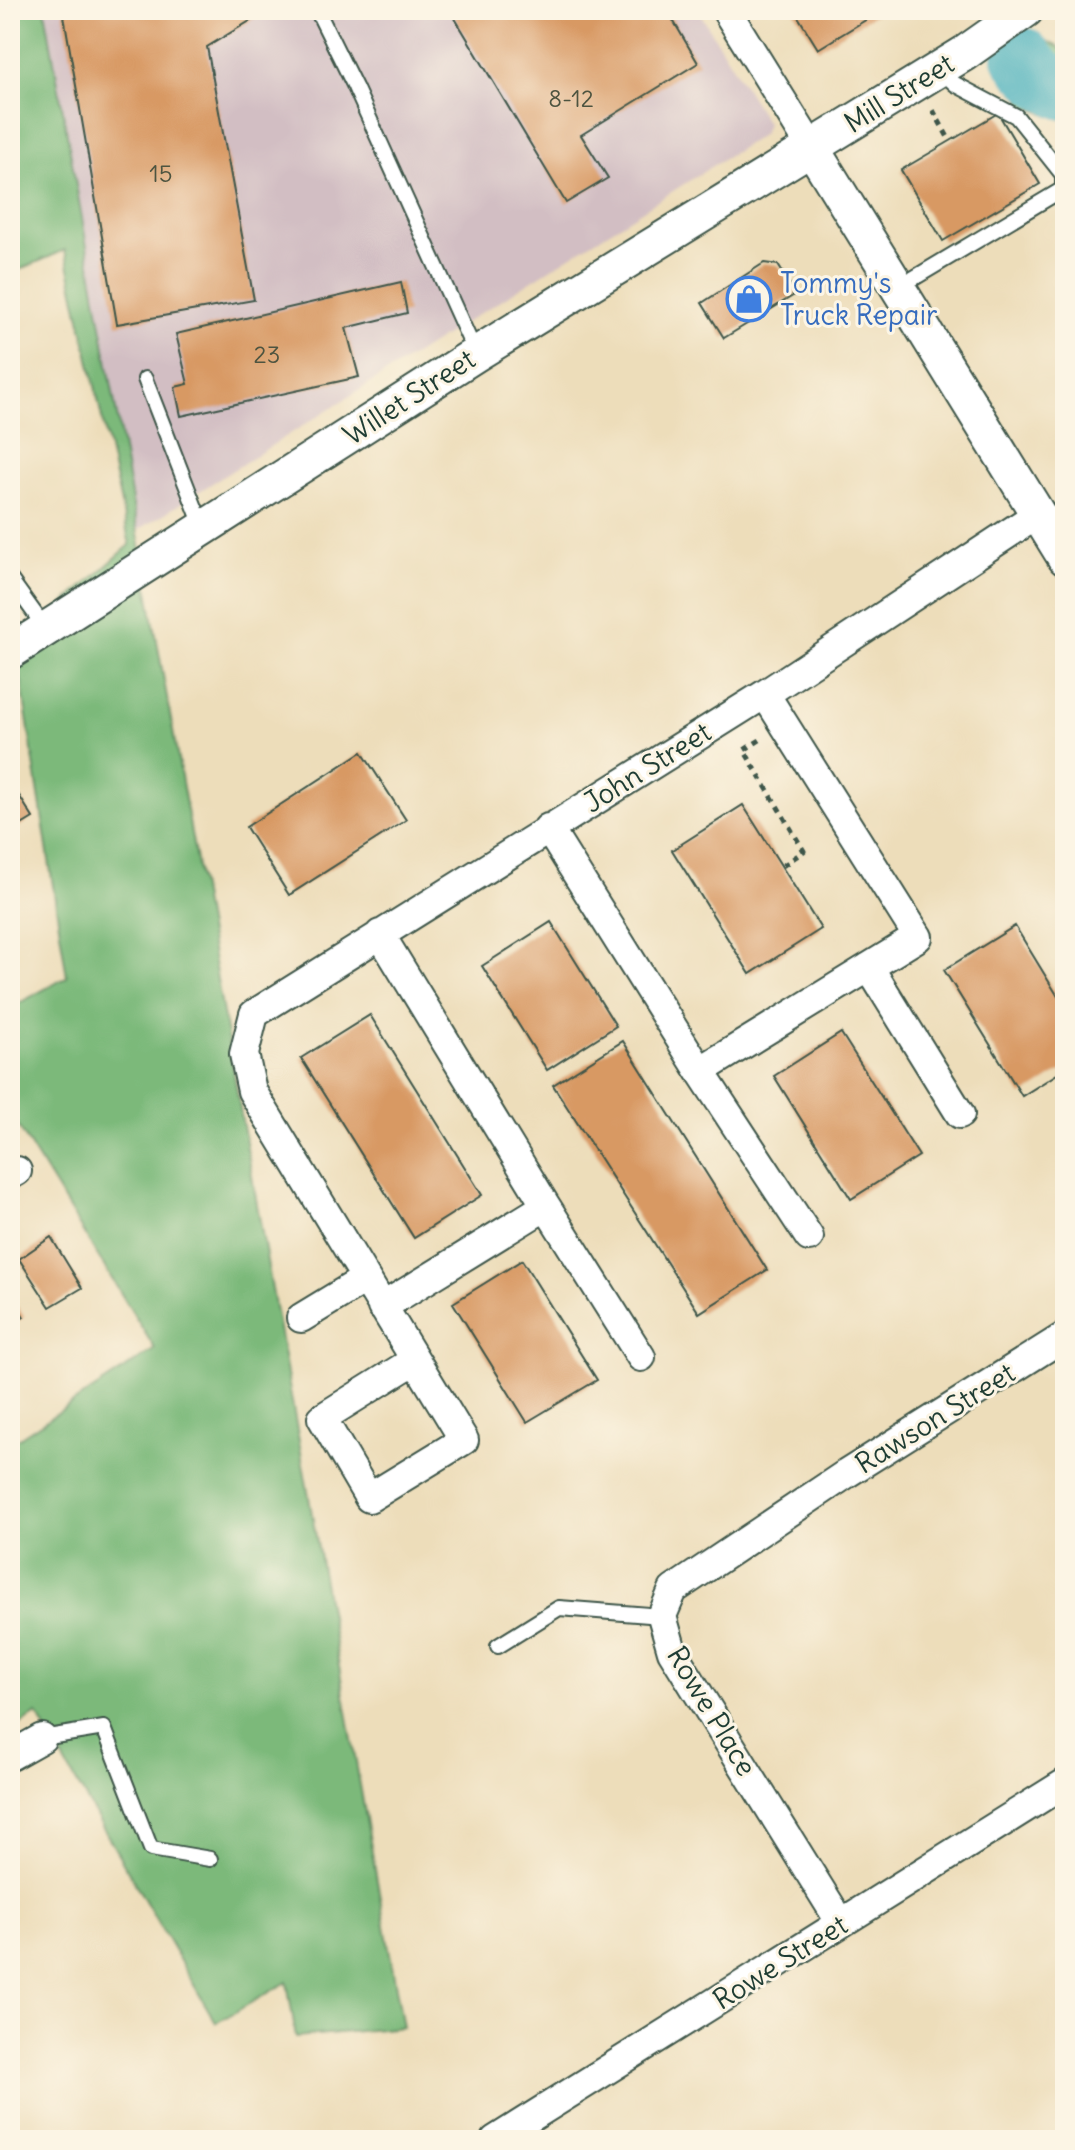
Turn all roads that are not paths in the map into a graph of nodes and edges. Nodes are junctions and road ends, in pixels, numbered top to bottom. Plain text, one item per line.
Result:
1 (317, 10) edge
2 (726, 10) edge
3 (1026, 10) edge
4 (951, 60) junction
5 (811, 147) junction
6 (1064, 176) edge
7 (899, 288) junction
8 (476, 354) junction
9 (145, 379) dead end
10 (1038, 514) junction
11 (203, 529) junction
12 (1065, 558) edge
13 (10, 579) edge
14 (46, 629) junction
15 (10, 652) edge
16 (765, 694) junction
17 (548, 828) junction
18 (380, 934) junction
19 (869, 967) junction
20 (700, 1071) junction
21 (960, 1114) dead end
22 (546, 1206) junction
23 (809, 1237) dead end
24 (365, 1279) junction
25 (382, 1307) junction
26 (301, 1318) dead end
27 (1065, 1336) edge
28 (641, 1357) dead end
29 (415, 1360) junction
30 (846, 1474) joint
31 (662, 1616) junction
32 (498, 1646) dead end
33 (42, 1738) joint
34 (10, 1756) edge
35 (1065, 1783) edge
36 (210, 1859) dead end
37 (841, 1923) junction
38 (495, 2140) edge

1 - 8 lane
2 - 5 street
3 - 4 street, Mill Street
4 - 5 street, Mill Street
4 - 6 lane
5 - 7 street
5 - 8 street, Willet Street
6 - 7 lane
7 - 10 street
8 - 11 street, Willet Street
9 - 11 lane
10 - 12 street
10 - 16 street, John Street
11 - 14 street, Willet Street
13 - 14 lane
14 - 15 street, Willet Street
16 - 17 street, John Street
16 - 19 street
17 - 18 street, John Street
17 - 20 street
18 - 22 street
18 - 24 street, John Street
19 - 20 street
19 - 21 street
20 - 23 street
22 - 25 street
22 - 28 street
24 - 25 street
24 - 26 street
25 - 29 street
27 - 30 street, Rawson Street
29 - 29 street
30 - 31 street, Rowe Place
31 - 32 lane
31 - 37 street, Rowe Place
33 - 34 street
33 - 36 lane
35 - 37 street, Rowe Street
37 - 38 street, Rowe Street

